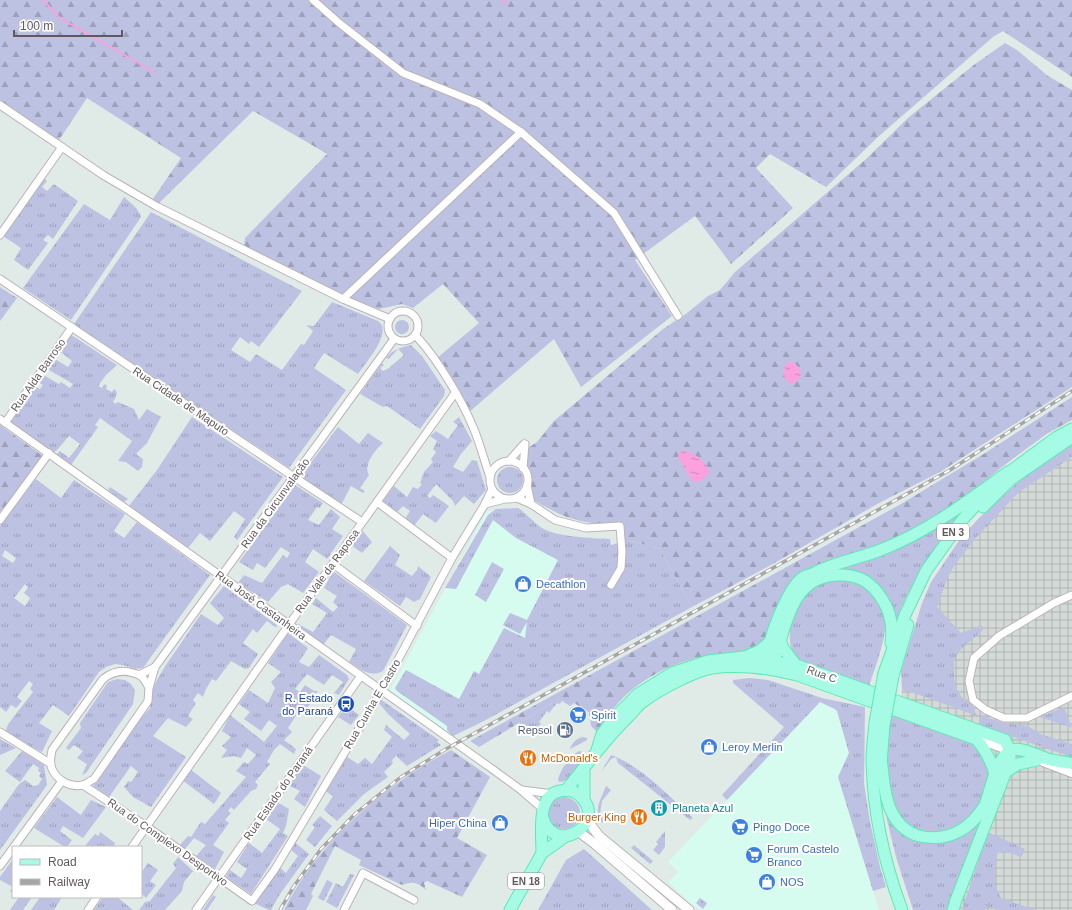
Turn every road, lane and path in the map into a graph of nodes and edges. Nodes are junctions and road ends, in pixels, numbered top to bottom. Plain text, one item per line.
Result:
1 (313, 0) edge
2 (0, 105) edge
3 (520, 132) junction
4 (62, 147) junction
5 (0, 235) edge
6 (0, 279) edge
7 (343, 299) junction
8 (678, 316) dead end
9 (390, 319) junction
10 (72, 327) junction
11 (415, 335) junction
12 (394, 338) junction
13 (456, 393) junction
14 (2, 421) edge
15 (1072, 429) edge
16 (1072, 437) edge
17 (49, 453) junction
18 (509, 461) junction
19 (485, 463) junction
20 (496, 466) junction
21 (523, 468) junction
22 (1008, 472) junction
23 (490, 476) junction
24 (294, 478) junction
25 (527, 485) junction
26 (492, 489) junction
27 (517, 498) junction
28 (505, 499) junction
29 (377, 502) junction
30 (485, 504) junction
31 (531, 504) junction
32 (0, 520) edge
33 (362, 522) junction
34 (452, 558) junction
35 (333, 564) junction
36 (222, 577) junction
37 (611, 585) dead end
38 (1072, 596) edge
39 (289, 625) junction
40 (417, 626) junction
41 (776, 639) junction
42 (744, 657) junction
43 (888, 659) junction
44 (771, 660) junction
45 (796, 665) junction
46 (155, 667) junction
47 (711, 668) junction
48 (777, 670) junction
49 (139, 675) junction
50 (888, 675) junction
51 (360, 677) junction
52 (149, 688) junction
53 (382, 690) junction
54 (1072, 696) edge
55 (880, 724) junction
56 (0, 732) edge
57 (976, 739) junction
58 (1005, 740) junction
59 (597, 750) junction
60 (1010, 751) junction
61 (881, 757) junction
62 (1037, 760) junction
63 (51, 764) junction
64 (1071, 766) edge
65 (584, 768) junction
66 (1006, 772) junction
67 (995, 774) junction
68 (62, 781) junction
69 (83, 785) junction
70 (521, 790) junction
71 (566, 790) junction
72 (553, 794) junction
73 (584, 800) junction
74 (543, 813) junction
75 (587, 820) junction
76 (146, 826) junction
77 (578, 832) junction
78 (566, 836) junction
79 (15, 846) edge
80 (133, 846) edge
81 (12, 850) edge
82 (542, 853) junction
83 (0, 866) edge
84 (219, 878) junction
85 (96, 898) edge
86 (414, 900) dead end
87 (252, 901) joint
88 (88, 910) edge
89 (196, 910) edge
90 (344, 910) edge
91 (510, 910) edge
92 (672, 910) edge
93 (688, 910) edge
94 (902, 910) edge
95 (908, 910) edge
96 (953, 910) edge

1 - 3 street
2 - 4 street
3 - 7 street
3 - 8 street
4 - 5 street
4 - 7 street
6 - 10 street, Rua Cidade de Maputo
7 - 9 street
9 - 11 street
9 - 12 street
10 - 14 street, Rua Alda Barroso
10 - 24 street, Rua Cidade de Maputo
11 - 12 street
11 - 13 street
12 - 24 street, Rua da Circunvalação
13 - 19 street
13 - 29 street, Rua Vale da Raposa
14 - 17 street, Rua José Castanheira
15 - 22 main road, EN 3
16 - 50 main road, EN 3
17 - 32 street
17 - 36 street, Rua José Castanheira
18 - 20 street
18 - 21 street
18 - 21 street
19 - 20 street
19 - 23 street
20 - 23 street
21 - 25 street
22 - 41 main road
22 - 43 main road, EN 3
23 - 26 street
24 - 33 street, Rua Cidade de Maputo
24 - 36 street, Rua da Circunvalação
25 - 27 street
25 - 31 street
26 - 28 street
26 - 30 street, Rua Cunha E Castro
27 - 28 street
27 - 31 street
28 - 30 street
29 - 33 street, Rua Vale da Raposa
29 - 34 street
30 - 34 street, Rua Cunha E Castro
31 - 37 street
33 - 35 street, Rua Vale da Raposa
34 - 40 street, Rua Cunha E Castro
35 - 39 street, Rua Vale da Raposa
35 - 40 street
36 - 39 street, Rua José Castanheira
36 - 46 street, Rua da Circunvalação
38 - 54 street
39 - 51 street, Rua José Castanheira
39 - 76 street, Rua Vale da Raposa
40 - 53 street, Rua Cunha E Castro
41 - 42 main road
41 - 43 main road
41 - 44 main road
41 - 45 main road
42 - 44 main road, Rua C
42 - 59 main road, Rua C
43 - 50 main road, EN 3
44 - 45 main road, Rua C
44 - 47 main road
44 - 48 main road
45 - 58 main road, Rua C
46 - 49 street, Rua da Circunvalação
46 - 52 street, Rua da Circunvalação
47 - 48 main road, Rua C
47 - 59 main road, Rua C
48 - 57 main road, Rua C
49 - 52 street
49 - 63 street
50 - 55 main road, EN 3, bridge
51 - 53 street, Rua José Castanheira
51 - 84 street, Rua Estado do Paraná
52 - 69 street, Rua da Circunvalação
53 - 70 street, Rua José Castanheira
53 - 87 street, Rua Cunha E Castro
55 - 61 main road, EN 3
55 - 94 main road, EN 3
56 - 63 street
57 - 60 street, Rua C
57 - 67 main road
58 - 60 main road
58 - 64 street, Rua C
59 - 65 main road, Rua C
60 - 62 street, Rua C
60 - 64 main road
60 - 66 main road
60 - 67 main road
61 - 67 main road
61 - 95 main road, EN 3
62 - 64 street, Rua C
62 - 66 main road
63 - 68 street
65 - 71 main road, Rua C
65 - 73 main road
66 - 96 main road
68 - 69 street
68 - 79 street
69 - 76 street, Rua do Complexo Desportivo
70 - 72 street, Rua José Castanheira
70 - 74 street, Rua José Castanheira
71 - 72 main road
71 - 73 main road
72 - 74 main road
73 - 75 main road
74 - 78 main road
74 - 82 main road, EN 18
75 - 77 main road
75 - 93 main road
76 - 80 street, Rua Vale da Raposa
76 - 84 street, Rua do Complexo Desportivo
77 - 78 main road
77 - 92 main road
78 - 82 main road, EN 18
81 - 83 street
82 - 91 main road, EN 18
84 - 87 street, Rua do Complexo Desportivo
84 - 89 street, Rua Estado do Paraná
85 - 88 street
86 - 90 street

